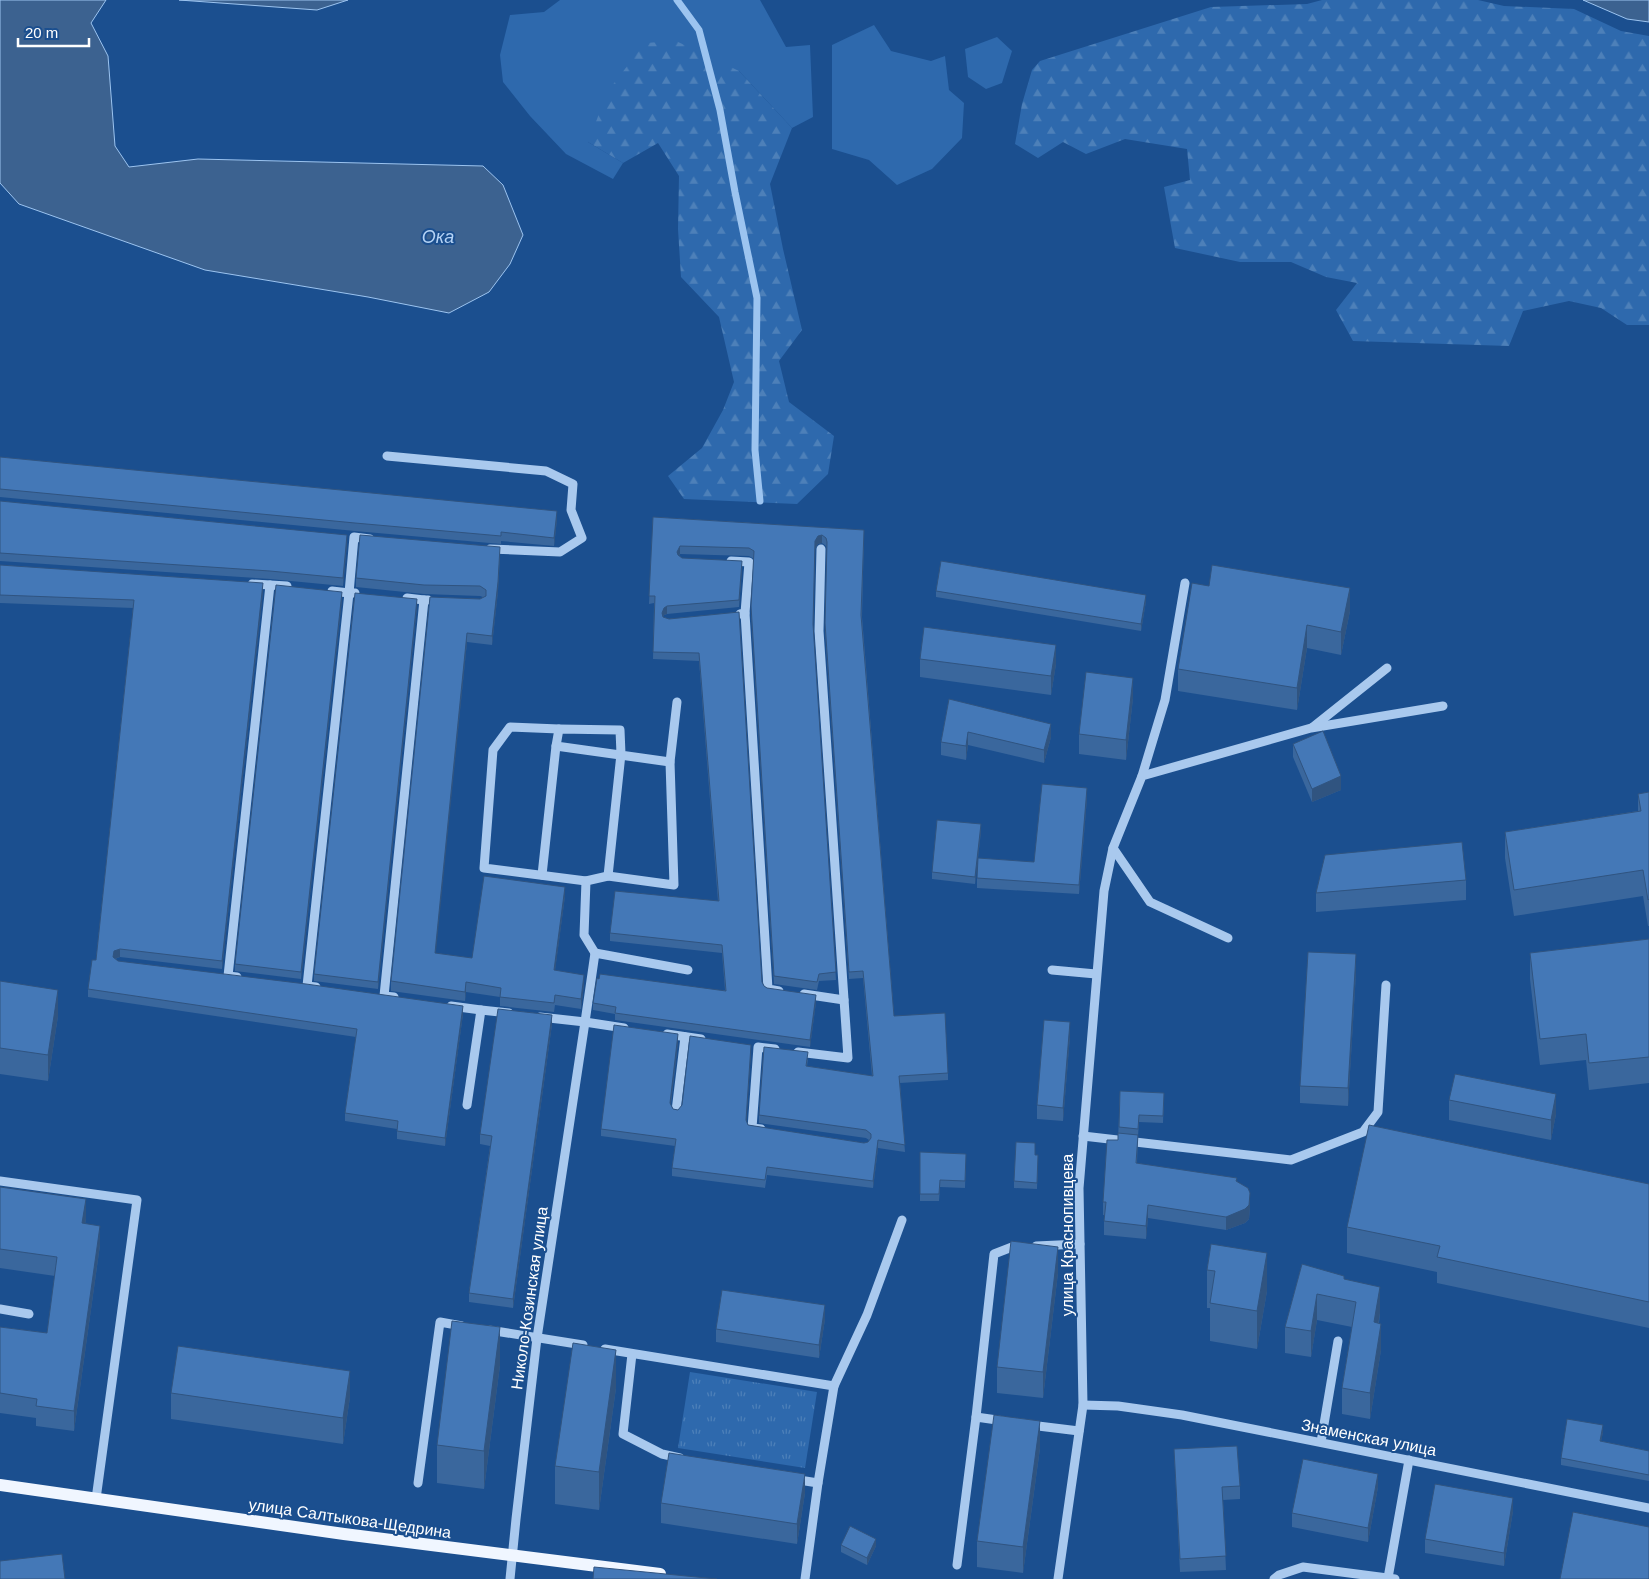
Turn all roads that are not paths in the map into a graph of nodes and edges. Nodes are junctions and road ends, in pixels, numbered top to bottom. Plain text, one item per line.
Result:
1 (387, 456) dead end
2 (344, 536) edge
3 (354, 537) junction
4 (382, 540) edge
5 (476, 548) edge
6 (821, 549) dead end
7 (721, 561) edge
8 (242, 583) edge
9 (1185, 583) dead end
10 (270, 585) junction
11 (300, 588) edge
12 (319, 590) edge
13 (349, 593) junction
14 (368, 594) edge
15 (396, 597) edge
16 (1387, 668) dead end
17 (677, 702) dead end
18 (1443, 706) dead end
19 (1311, 728) junction
20 (559, 729) junction
21 (556, 746) junction
22 (621, 754) junction
23 (670, 762) junction
24 (1142, 776) junction
25 (1113, 848) junction
26 (542, 876) junction
27 (608, 876) junction
28 (586, 881) junction
29 (1228, 938) dead end
30 (595, 953) junction
31 (688, 970) dead end
32 (1052, 970) dead end
33 (218, 974) edge
34 (1096, 974) junction
35 (228, 976) junction
36 (248, 978) edge
37 (297, 985) edge
38 (1386, 985) dead end
39 (307, 986) junction
40 (326, 988) edge
41 (403, 999) edge
42 (844, 1000) junction
43 (442, 1004) edge
44 (481, 1010) junction
45 (585, 1022) junction
46 (630, 1029) edge
47 (658, 1033) edge
48 (685, 1036) junction
49 (712, 1040) edge
50 (467, 1105) dead end
51 (676, 1111) edge
52 (771, 1131) edge
53 (1083, 1136) junction
54 (0, 1181) edge
55 (902, 1220) dead end
56 (1080, 1244) junction
57 (0, 1310) edge
58 (29, 1314) dead end
59 (469, 1327) edge
60 (479, 1328) edge
61 (537, 1338) junction
62 (1338, 1340) dead end
63 (632, 1354) junction
64 (834, 1386) junction
65 (1082, 1405) junction
66 (976, 1418) junction
67 (1079, 1431) junction
68 (1321, 1442) junction
69 (691, 1460) edge
70 (1410, 1460) junction
71 (788, 1478) edge
72 (418, 1483) dead end
73 (818, 1483) junction
74 (0, 1485) edge
75 (96, 1499) junction
76 (1649, 1508) edge
77 (512, 1555) junction
78 (957, 1565) dead end
79 (668, 1575) edge
80 (1392, 1578) edge
81 (510, 1579) edge
82 (805, 1579) edge
83 (1058, 1579) edge
84 (1274, 1579) edge

1 - 5 street
2 - 3 street
3 - 4 street
3 - 13 street
6 - 42 street
7 - 42 street
8 - 10 street
9 - 24 street, улица Краснопивцева
10 - 11 street
10 - 35 street
12 - 13 street
13 - 14 street
13 - 39 street
15 - 41 street
16 - 19 street
17 - 23 street
18 - 19 street
19 - 24 street
20 - 21 street
20 - 22 street
20 - 26 street
21 - 22 street
21 - 26 street
22 - 23 street
22 - 27 street
23 - 27 street
24 - 25 street, улица Краснопивцева
25 - 29 street
25 - 34 street, улица Краснопивцева
26 - 28 street
27 - 28 street
28 - 30 street
30 - 31 street
30 - 45 street, Николо-Козинская улица
32 - 34 street
33 - 35 street
34 - 53 street, улица Краснопивцева
35 - 36 street
37 - 39 street
38 - 53 street
39 - 40 street
42 - 52 street
43 - 44 street
44 - 45 street
44 - 50 street
45 - 46 street
45 - 61 street, Николо-Козинская улица
47 - 48 street
48 - 49 street
48 - 51 street
53 - 56 street, улица Краснопивцева
54 - 75 street
55 - 64 street
56 - 65 street, улица Краснопивцева
56 - 66 street
57 - 58 street
59 - 72 street
60 - 61 street
61 - 63 street
61 - 77 street, Николо-Козинская улица
62 - 68 street
63 - 64 street
63 - 69 street
64 - 73 street
65 - 67 street, улица Краснопивцева
65 - 68 street, Знаменская улица
66 - 67 street
66 - 78 street
67 - 83 street, улица Краснопивцева
68 - 70 street, Знаменская улица
70 - 76 street, Знаменская улица
70 - 80 street
71 - 73 street
73 - 82 street
74 - 75 main road, улица Салтыкова-Щедрина
75 - 77 main road, улица Салтыкова-Щедрина
77 - 79 main road, улица Салтыкова-Щедрина
77 - 81 street, Николо-Козинская улица
80 - 84 street

